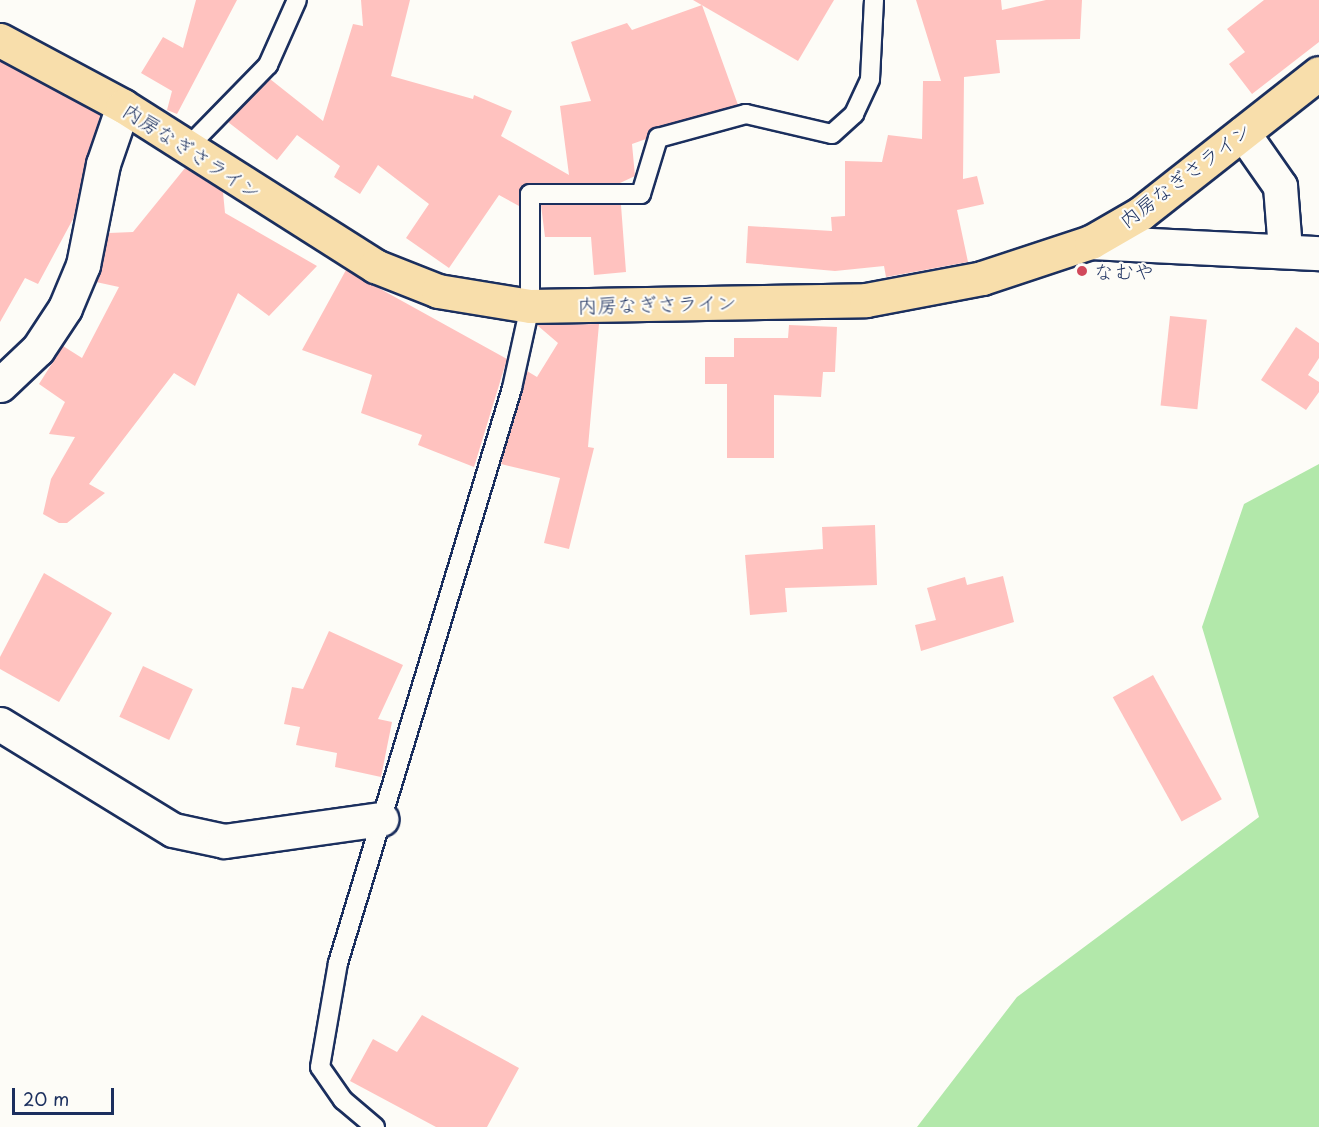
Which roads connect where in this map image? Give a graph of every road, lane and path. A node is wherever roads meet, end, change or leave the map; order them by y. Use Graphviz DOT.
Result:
graph roads {
  1 [pos="297,0"];
  2 [pos="874,0"];
  3 [pos="0,40"];
  4 [pos="1319,73"];
  5 [pos="123,106"];
  6 [pos="1243,132"];
  7 [pos="188,147"];
  8 [pos="1091,242"];
  9 [pos="1285,250"];
  10 [pos="1319,253"];
  11 [pos="530,306"];
  12 [pos="0,385"];
  13 [pos="0,724"];
  14 [pos="381,819"];
  15 [pos="375,1127"];
  1 -- 7 [label="lane"];
  2 -- 11 [label="lane"];
  3 -- 5 [label="highway, 内房なぎさライン"];
  4 -- 6 [label="highway, 内房なぎさライン"];
  5 -- 7 [label="highway, 内房なぎさライン"];
  5 -- 12 [label="street"];
  6 -- 8 [label="highway, 内房なぎさライン"];
  6 -- 9 [label="street"];
  7 -- 11 [label="highway, 内房なぎさライン"];
  8 -- 9 [label="street"];
  8 -- 11 [label="highway, 内房なぎさライン"];
  9 -- 10 [label="street"];
  11 -- 14 [label="lane"];
  13 -- 14 [label="street"];
  14 -- 15 [label="lane"];
}
